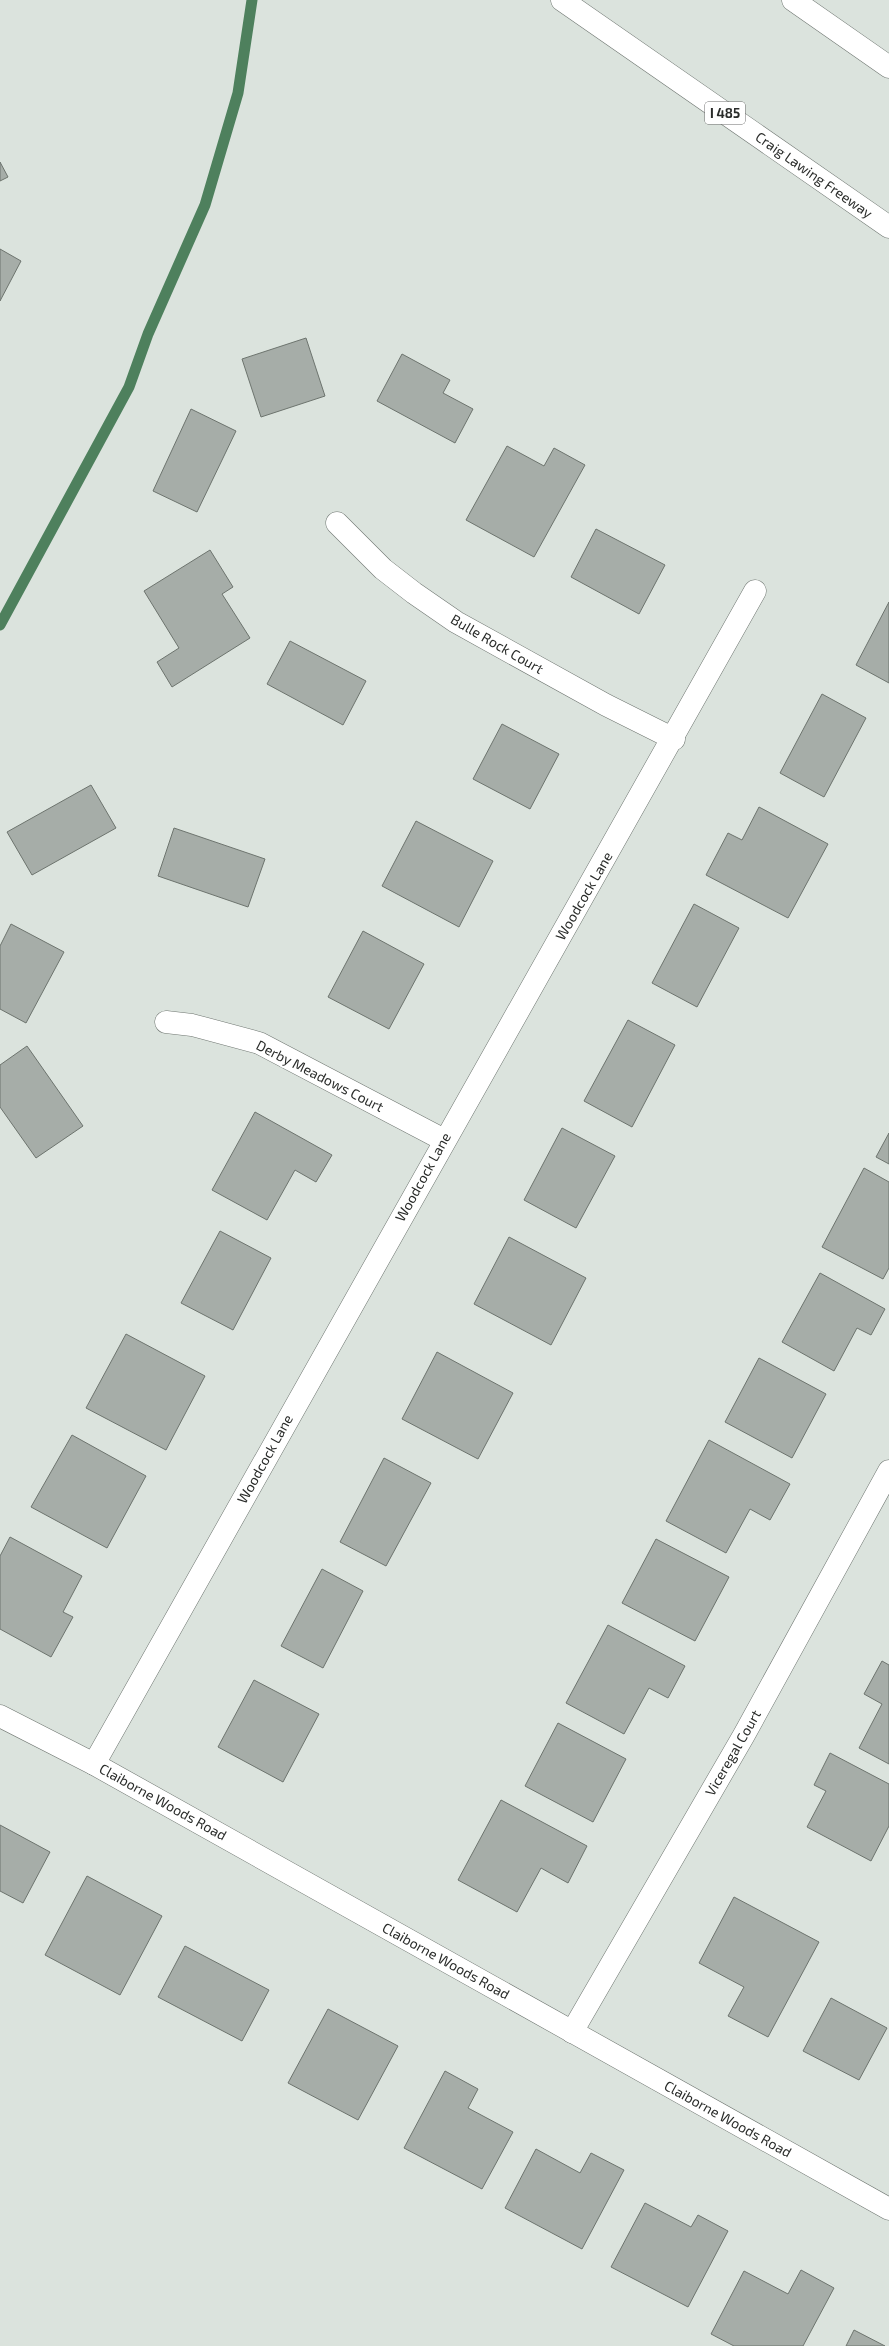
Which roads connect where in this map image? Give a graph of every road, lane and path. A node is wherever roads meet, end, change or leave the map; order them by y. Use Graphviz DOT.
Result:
graph roads {
  1 [pos="562,0"];
  2 [pos="792,0"];
  3 [pos="889,67"];
  4 [pos="889,227"];
  5 [pos="337,523"];
  6 [pos="755,591"];
  7 [pos="674,739"];
  8 [pos="166,1022"];
  9 [pos="444,1140"];
  10 [pos="889,1471"];
  11 [pos="0,1716"];
  12 [pos="94,1764"];
  13 [pos="572,2032"];
  14 [pos="889,2209"];
  1 -- 4 [label="main road, Craig Lawing Freeway / I 485"];
  2 -- 3 [label="main road"];
  5 -- 7 [label="main road, Bulle Rock Court"];
  6 -- 7 [label="main road, Woodcock Lane"];
  7 -- 9 [label="main road, Woodcock Lane"];
  8 -- 9 [label="main road, Derby Meadows Court"];
  9 -- 12 [label="main road, Woodcock Lane"];
  10 -- 13 [label="main road, Viceregal Court"];
  11 -- 12 [label="main road, Claiborne Woods Road"];
  12 -- 13 [label="main road, Claiborne Woods Road"];
  13 -- 14 [label="main road, Claiborne Woods Road"];
}
